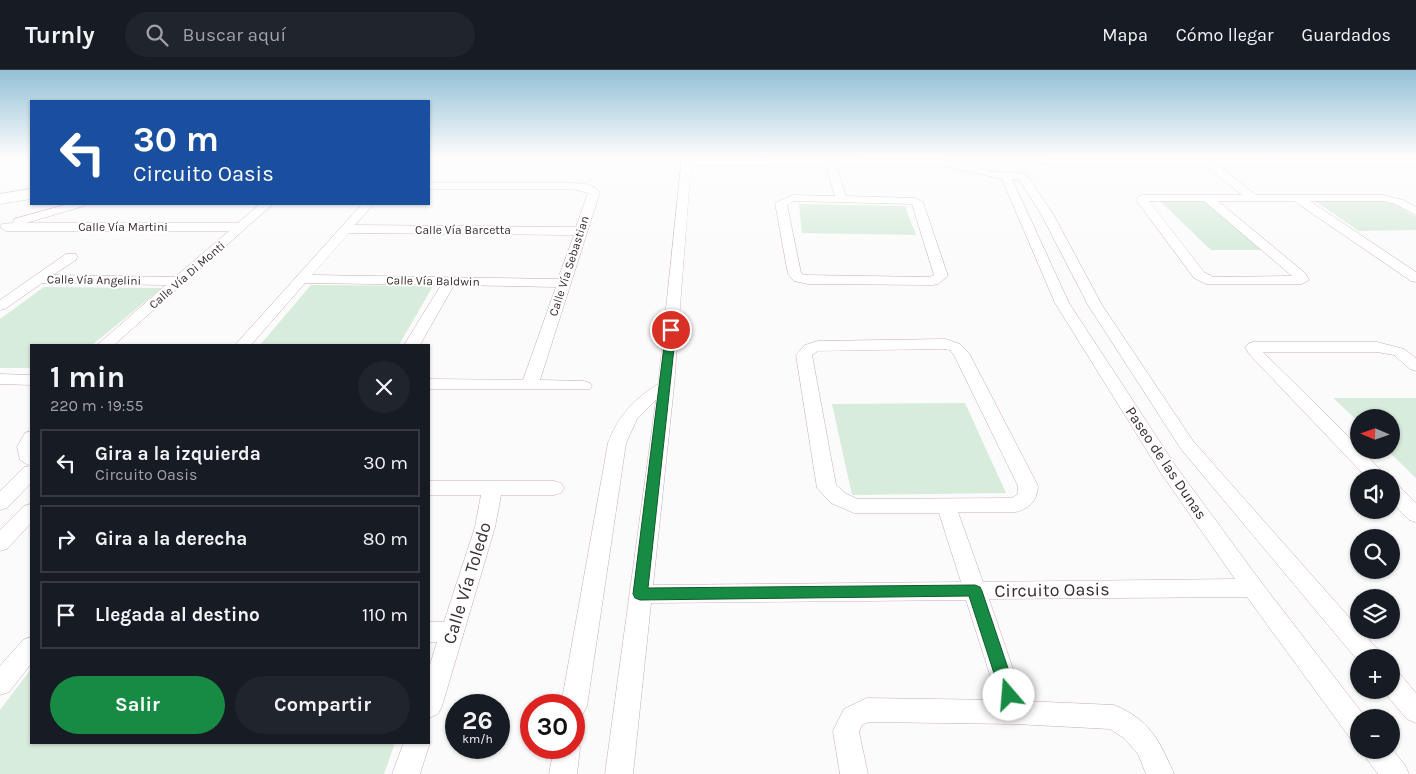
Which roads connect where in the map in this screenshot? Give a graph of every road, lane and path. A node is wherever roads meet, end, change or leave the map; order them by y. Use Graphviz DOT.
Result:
graph roads {
  1 [pos="591,190"];
  2 [pos="684,190"];
  3 [pos="838,190"];
  4 [pos="1031,190"];
  5 [pos="1036,190"];
  6 [pos="1243,190"];
  7 [pos="30,194"];
  8 [pos="841,198"];
  9 [pos="1207,198"];
  10 [pos="1253,198"];
  11 [pos="1297,198"];
  12 [pos="0,199"];
  13 [pos="76,205"];
  14 [pos="266,205"];
  15 [pos="367,205"];
  16 [pos="1416,212"];
  17 [pos="241,227"];
  18 [pos="3,229"];
  19 [pos="346,229"];
  20 [pos="581,231"];
  21 [pos="70,256"];
  22 [pos="1416,278"];
  23 [pos="301,279"];
  24 [pos="38,280"];
  25 [pos="179,281"];
  26 [pos="450,281"];
  27 [pos="564,282"];
  28 [pos="0,306"];
  29 [pos="106,344"];
  30 [pos="244,344"];
  31 [pos="413,344"];
  32 [pos="1416,366"];
  33 [pos="0,379"];
  34 [pos="30,380"];
  35 [pos="430,384"];
  36 [pos="530,385"];
  37 [pos="584,386"];
  38 [pos="666,386"];
  39 [pos="30,439"];
  40 [pos="1152,444"];
  41 [pos="1187,445"];
  42 [pos="30,459"];
  43 [pos="1370,469"];
  44 [pos="30,473"];
  45 [pos="430,488"];
  46 [pos="492,488"];
  47 [pos="554,488"];
  48 [pos="1400,499"];
  49 [pos="0,503"];
  50 [pos="946,505"];
  51 [pos="30,512"];
  52 [pos="1416,515"];
  53 [pos="0,543"];
  54 [pos="1253,588"];
  55 [pos="975,591"];
  56 [pos="640,594"];
  57 [pos="430,632"];
  58 [pos="453,632"];
  59 [pos="30,649"];
  60 [pos="1362,649"];
  61 [pos="0,684"];
  62 [pos="1400,692"];
  63 [pos="576,694"];
  64 [pos="430,703"];
  65 [pos="1416,711"];
  66 [pos="1015,712"];
  67 [pos="1350,717"];
  68 [pos="416,744"];
  69 [pos="565,759"];
  70 [pos="1383,759"];
  71 [pos="406,774"];
  72 [pos="562,774"];
  73 [pos="619,774"];
  74 [pos="854,774"];
  75 [pos="1160,774"];
  76 [pos="1395,774"];
  1 -- 20 [label="street, Calle Vía Sebastian"];
  2 -- 38 [label="street"];
  3 -- 8 [label="street"];
  4 -- 40 [label="street, Paseo de las Dunas"];
  5 -- 41 [label="street, Paseo de las Dunas"];
  6 -- 10 [label="street"];
  7 -- 12 [label="street"];
  8 -- 8 [label="street"];
  9 -- 9 [label="street"];
  9 -- 10 [label="street"];
  10 -- 11 [label="street"];
  11 -- 16 [label="street"];
  11 -- 22 [label="street"];
  13 -- 18 [label="street"];
  14 -- 17 [label="street, Calle Vía Di Monti"];
  15 -- 19 [label="street"];
  17 -- 18 [label="street, Calle Vía Martini"];
  17 -- 25 [label="street, Calle Vía Di Monti"];
  19 -- 20 [label="street, Calle Vía Barcetta"];
  19 -- 23 [label="street"];
  20 -- 27 [label="street, Calle Vía Sebastian"];
  21 -- 24 [label="street, Calle Vía Angelini"];
  23 -- 26 [label="street, Calle Vía Baldwin"];
  23 -- 30 [label="street"];
  24 -- 25 [label="street, Calle Vía Angelini"];
  24 -- 28 [label="street, Calle Vía Angelini"];
  25 -- 29 [label="street, Calle Vía Di Monti"];
  26 -- 27 [label="street, Calle Vía Baldwin"];
  26 -- 31 [label="street"];
  27 -- 36 [label="street, Calle Vía Sebastian"];
  32 -- 43 [label="street"];
  33 -- 34 [label="street"];
  35 -- 36 [label="street"];
  36 -- 37 [label="street"];
  38 -- 56 [label="street"];
  38 -- 63 [label="street"];
  39 -- 42 [label="street"];
  40 -- 41 [label="street"];
  40 -- 54 [label="street, Paseo de las Dunas"];
  41 -- 60 [label="street, Paseo de las Dunas"];
  44 -- 49 [label="street"];
  45 -- 46 [label="street"];
  46 -- 47 [label="street"];
  46 -- 58 [label="street, Calle Vía Toledo"];
  48 -- 52 [label="street"];
  50 -- 50 [label="street"];
  50 -- 55 [label="street"];
  51 -- 53 [label="street"];
  54 -- 55 [label="street, Circuito Oasis"];
  54 -- 67 [label="street, Paseo de las Dunas"];
  55 -- 56 [label="street, Circuito Oasis"];
  55 -- 66 [label="street"];
  56 -- 73 [label="street"];
  57 -- 58 [label="street"];
  58 -- 64 [label="street, Calle Vía Toledo"];
  59 -- 61 [label="street"];
  62 -- 65 [label="street"];
  66 -- 74 [label="street"];
  66 -- 75 [label="street"];
  68 -- 71 [label="street"];
  69 -- 72 [label="street"];
  70 -- 76 [label="street"];
}
